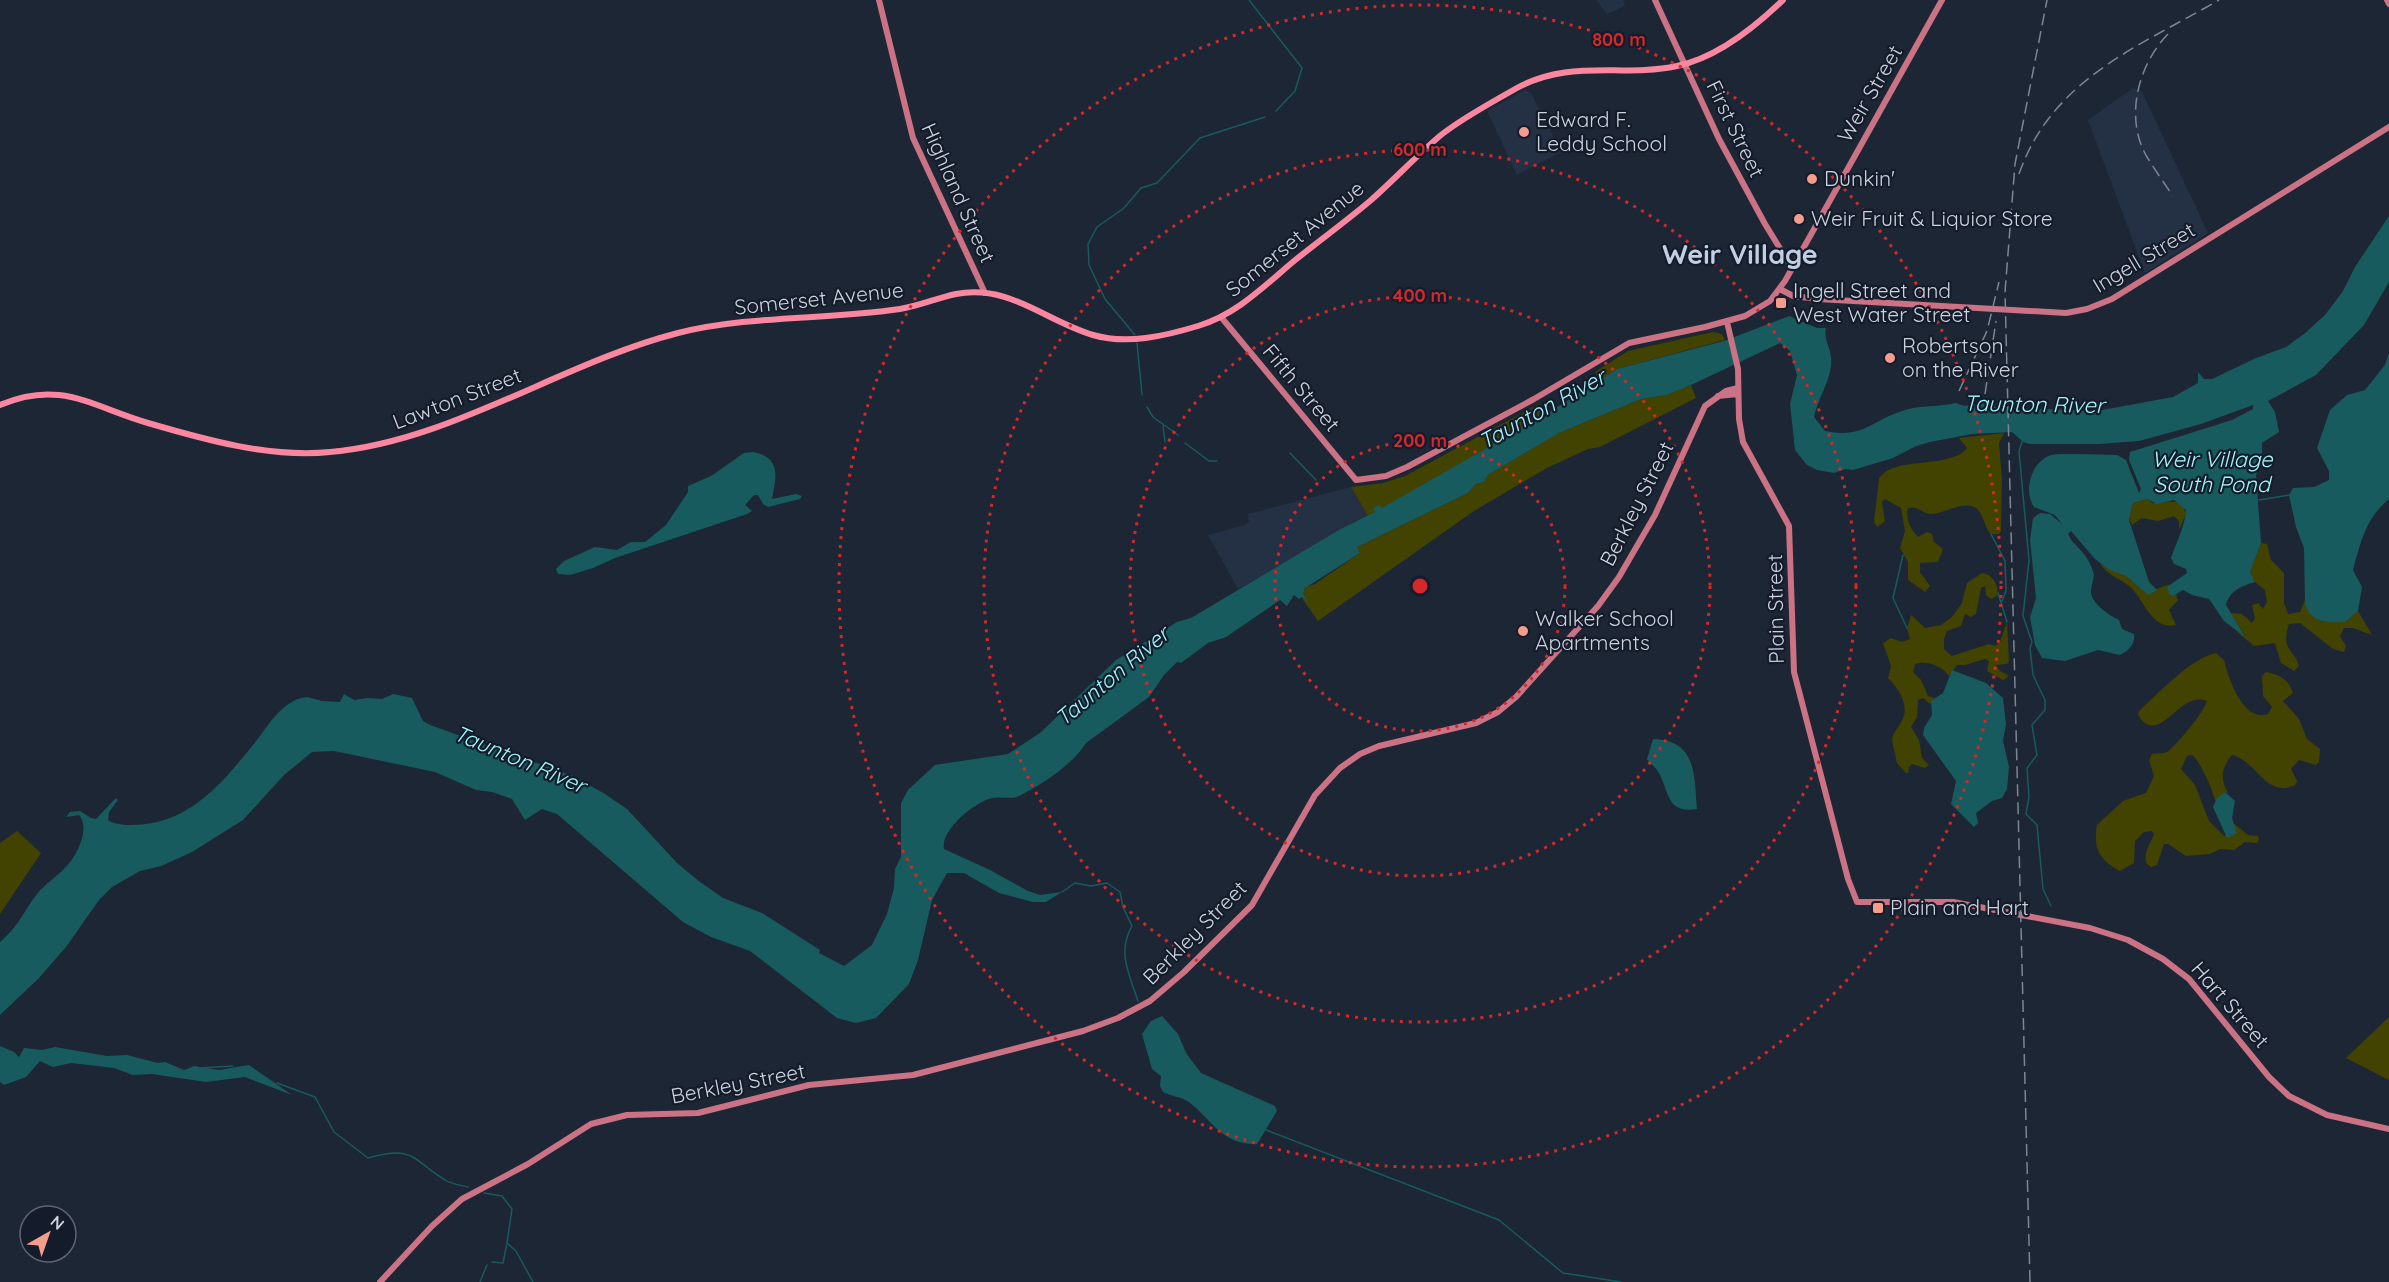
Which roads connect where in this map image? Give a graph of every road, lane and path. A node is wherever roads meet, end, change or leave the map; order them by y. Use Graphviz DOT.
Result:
graph roads {
  1 [pos="879,0"];
  2 [pos="1655,0"];
  3 [pos="1783,0"];
  4 [pos="1942,0"];
  5 [pos="1686,64"];
  6 [pos="2389,127"];
  7 [pos="1792,268"];
  8 [pos="1780,289"];
  9 [pos="985,293"];
  10 [pos="1221,317"];
  11 [pos="1727,322"];
  12 [pos="678,333"];
  13 [pos="1738,391"];
  14 [pos="0,405"];
  15 [pos="1356,480"];
  16 [pos="1857,902"];
  17 [pos="2389,1129"];
  18 [pos="380,1282"];
  1 -- 9 [label="main road, Highland Street"];
  2 -- 5 [label="main road, First Street"];
  3 -- 5 [label="main road, Somerset Avenue"];
  4 -- 7 [label="main road, Weir Street"];
  5 -- 7 [label="main road, First Street"];
  5 -- 10 [label="main road, Somerset Avenue"];
  6 -- 8 [label="main road, Ingell Street"];
  7 -- 8 [label="main road, Weir Street"];
  8 -- 11 [label="main road, Weir Street"];
  9 -- 10 [label="main road, Somerset Avenue"];
  9 -- 12 [label="main road, Somerset Avenue"];
  10 -- 15 [label="main road, Fifth Street"];
  11 -- 13 [label="main road, Plain Street"];
  11 -- 15 [label="main road, Weir Street"];
  12 -- 14 [label="main road, Lawton Street"];
  13 -- 16 [label="main road, Plain Street"];
  13 -- 18 [label="main road, Berkley Street"];
  16 -- 17 [label="main road, Hart Street"];
}
